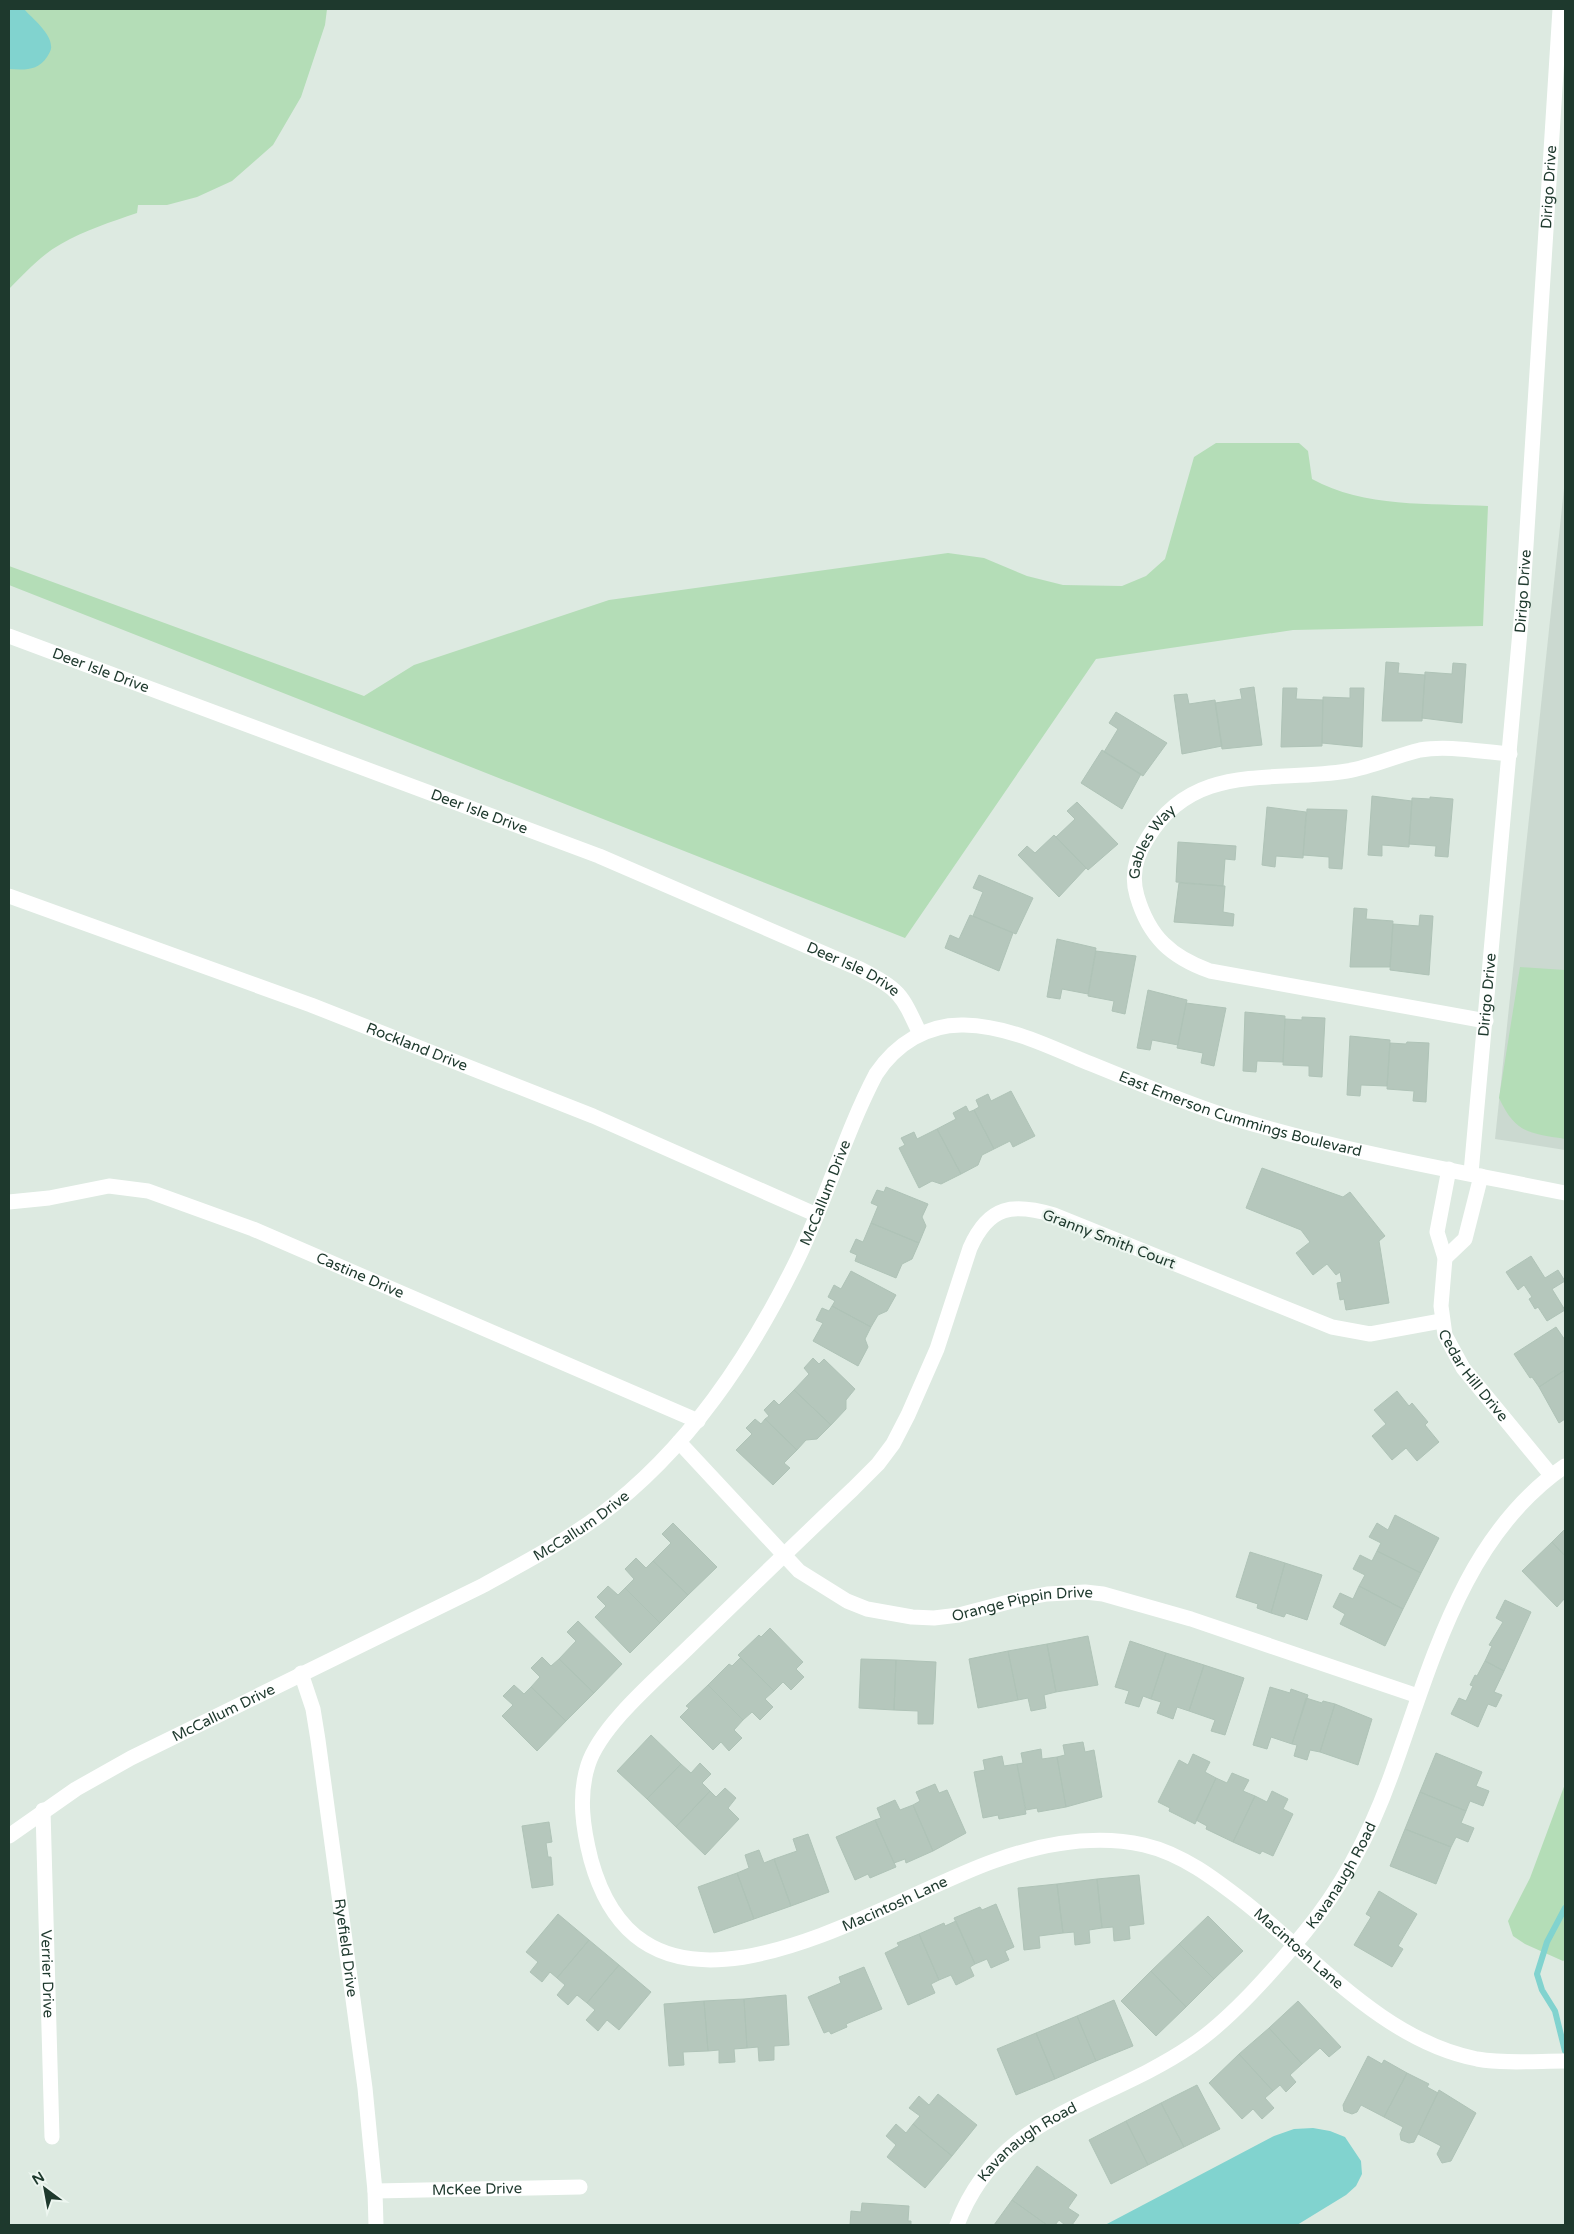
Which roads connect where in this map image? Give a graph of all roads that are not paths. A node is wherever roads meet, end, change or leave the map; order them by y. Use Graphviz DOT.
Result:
graph roads {
  1 [pos="1560,9"];
  2 [pos="9,636"];
  3 [pos="1510,754"];
  4 [pos="9,896"];
  5 [pos="1486,1021"];
  6 [pos="920,1034"];
  7 [pos="1449,1169"];
  8 [pos="1476,1174"];
  9 [pos="1565,1193"];
  10 [pos="9,1202"];
  11 [pos="817,1215"];
  12 [pos="1445,1258"];
  13 [pos="1441,1321"];
  14 [pos="698,1421"];
  15 [pos="679,1442"];
  16 [pos="1565,1466"];
  17 [pos="1552,1475"];
  18 [pos="783,1556"];
  19 [pos="301,1673"];
  20 [pos="1418,1696"];
  21 [pos="43,1810"];
  22 [pos="9,1836"];
  23 [pos="1295,1944"];
  24 [pos="1565,2061"];
  25 [pos="52,2137"];
  26 [pos="580,2188"];
  27 [pos="375,2191"];
  28 [pos="376,2225"];
  29 [pos="957,2225"];
  1 -- 3 [label="street, Dirigo Drive"];
  2 -- 6 [label="street, Deer Isle Drive"];
  3 -- 5 [label="street, Dirigo Drive"];
  3 -- 5 [label="street, Gables Way"];
  4 -- 11 [label="street, Rockland Drive"];
  5 -- 8 [label="street, Dirigo Drive"];
  6 -- 7 [label="street, East Emerson Cummings Boulevard"];
  6 -- 11 [label="street, McCallum Drive"];
  7 -- 8 [label="street, East Emerson Cummings Boulevard"];
  7 -- 12 [label="street, Cedar Hill Drive"];
  8 -- 9 [label="street, East Emerson Cummings Boulevard"];
  8 -- 12 [label="street"];
  10 -- 14 [label="street, Castine Drive"];
  11 -- 14 [label="street, McCallum Drive"];
  12 -- 13 [label="street, Cedar Hill Drive"];
  13 -- 17 [label="street, Cedar Hill Drive"];
  13 -- 18 [label="street, Granny Smith Court"];
  14 -- 15 [label="street, McCallum Drive"];
  15 -- 18 [label="street, Orange Pippin Drive"];
  15 -- 19 [label="street, McCallum Drive"];
  16 -- 17 [label="street, Kavanaugh Road"];
  17 -- 20 [label="street, Kavanaugh Road"];
  18 -- 20 [label="street, Orange Pippin Drive"];
  18 -- 23 [label="street, Macintosh Lane"];
  19 -- 21 [label="street, McCallum Drive"];
  19 -- 27 [label="street, Ryefield Drive"];
  20 -- 23 [label="street, Kavanaugh Road"];
  21 -- 22 [label="street, McCallum Drive"];
  21 -- 25 [label="street, Verrier Drive"];
  23 -- 24 [label="street, Macintosh Lane"];
  23 -- 29 [label="street, Kavanaugh Road"];
  26 -- 27 [label="street, McKee Drive"];
  27 -- 28 [label="street, Ryefield Drive"];
}
